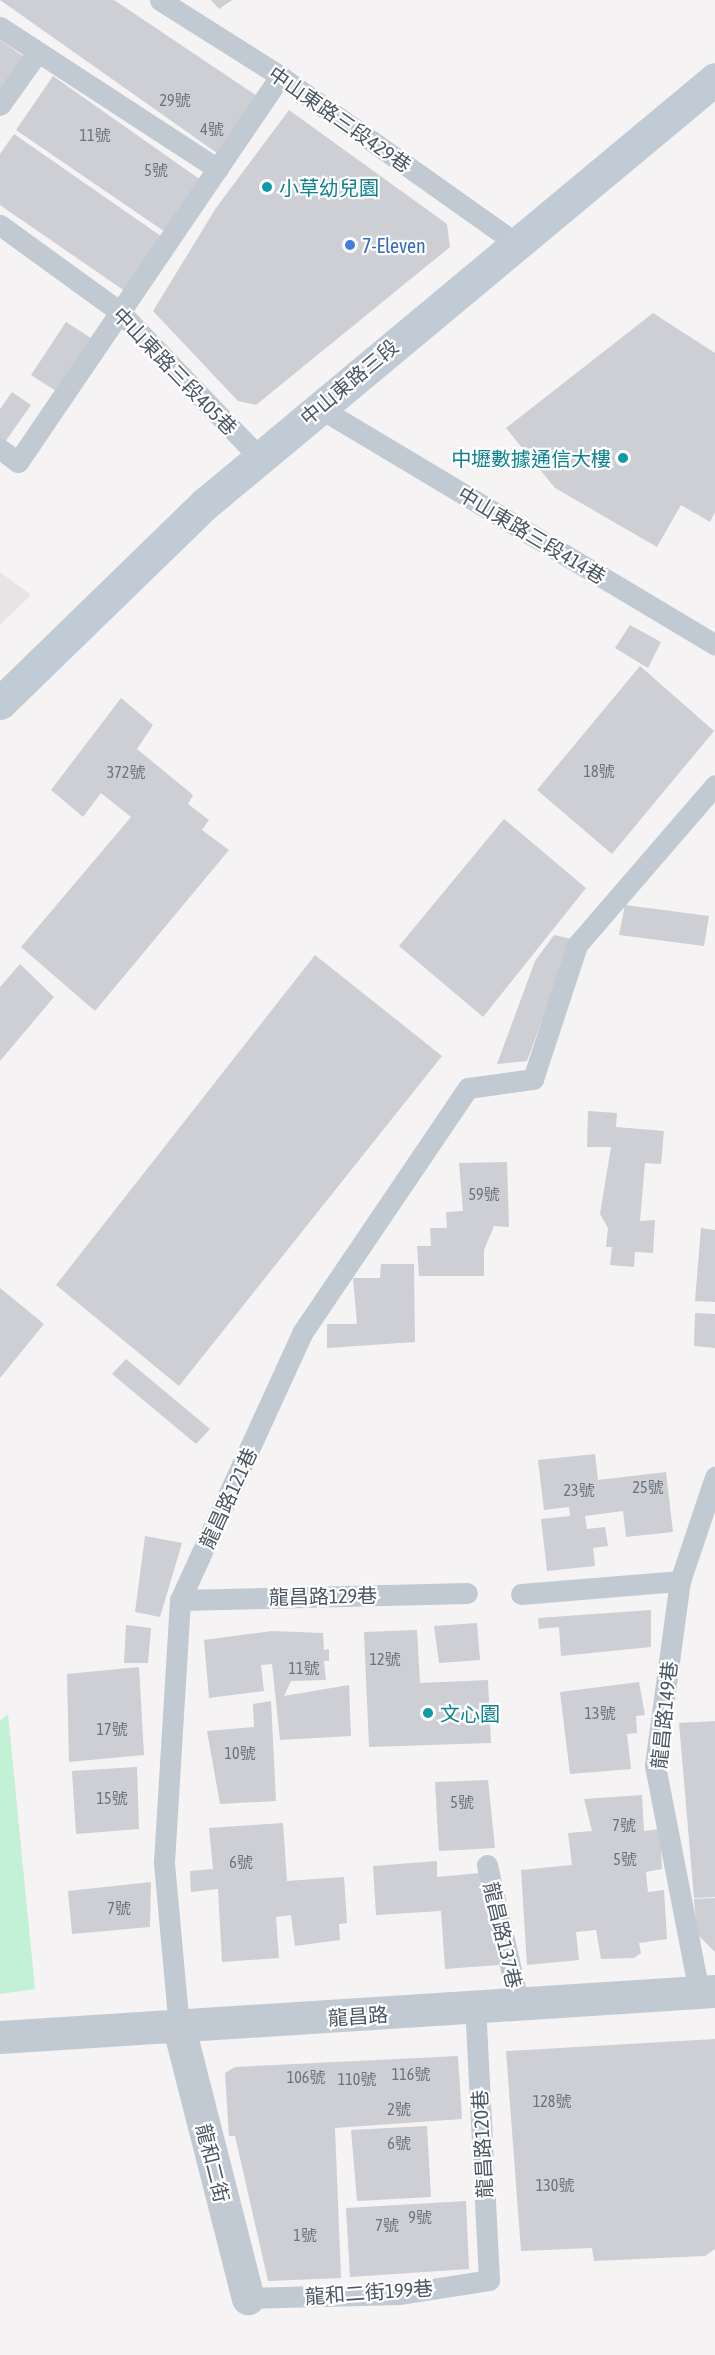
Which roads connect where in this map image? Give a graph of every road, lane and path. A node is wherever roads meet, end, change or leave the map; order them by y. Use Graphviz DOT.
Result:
graph roads {
  1 [pos="160,0"];
  2 [pos="0,27"];
  3 [pos="37,53"];
  4 [pos="280,76"];
  5 [pos="715,79"];
  6 [pos="0,105"];
  7 [pos="218,169"];
  8 [pos="0,225"];
  9 [pos="517,244"];
  10 [pos="119,311"];
  11 [pos="318,406"];
  12 [pos="0,449"];
  13 [pos="259,457"];
  14 [pos="715,645"];
  15 [pos="0,704"];
  16 [pos="715,785"];
  17 [pos="715,1477"];
  18 [pos="680,1581"];
  19 [pos="467,1593"];
  20 [pos="521,1594"];
  21 [pos="180,1600"];
  22 [pos="487,1865"];
  23 [pos="707,1992"];
  24 [pos="519,2004"];
  25 [pos="475,2008"];
  26 [pos="179,2028"];
  27 [pos="0,2037"];
  28 [pos="489,2280"];
  29 [pos="248,2298"];
  1 -- 4 [label="lane, 中山東路三段429巷"];
  2 -- 3 [label="lane"];
  3 -- 6 [label="lane"];
  3 -- 7 [label="lane"];
  4 -- 7 [label="lane"];
  4 -- 9 [label="lane, 中山東路三段429巷"];
  5 -- 9 [label="main road, 中山東路三段"];
  7 -- 10 [label="lane"];
  8 -- 10 [label="lane, 中山東路三段405巷"];
  9 -- 11 [label="main road, 中山東路三段"];
  10 -- 12 [label="lane"];
  10 -- 13 [label="lane, 中山東路三段405巷"];
  11 -- 13 [label="main road, 中山東路三段"];
  11 -- 14 [label="lane, 中山東路三段414巷"];
  13 -- 15 [label="main road, 中山東路三段"];
  16 -- 21 [label="lane, 龍昌路121巷"];
  17 -- 18 [label="lane, 龍昌路149巷"];
  18 -- 20 [label="lane"];
  18 -- 23 [label="lane, 龍昌路149巷"];
  19 -- 21 [label="lane, 龍昌路129巷"];
  21 -- 26 [label="lane, 龍昌路121巷"];
  22 -- 24 [label="lane, 龍昌路137巷"];
  23 -- 24 [label="street, 龍昌路"];
  24 -- 25 [label="street, 龍昌路"];
  25 -- 26 [label="street, 龍昌路"];
  25 -- 28 [label="lane, 龍昌路120巷"];
  26 -- 27 [label="street, 龍昌路"];
  26 -- 29 [label="street, 龍和二街"];
  28 -- 29 [label="lane, 龍和二街199巷"];
}
